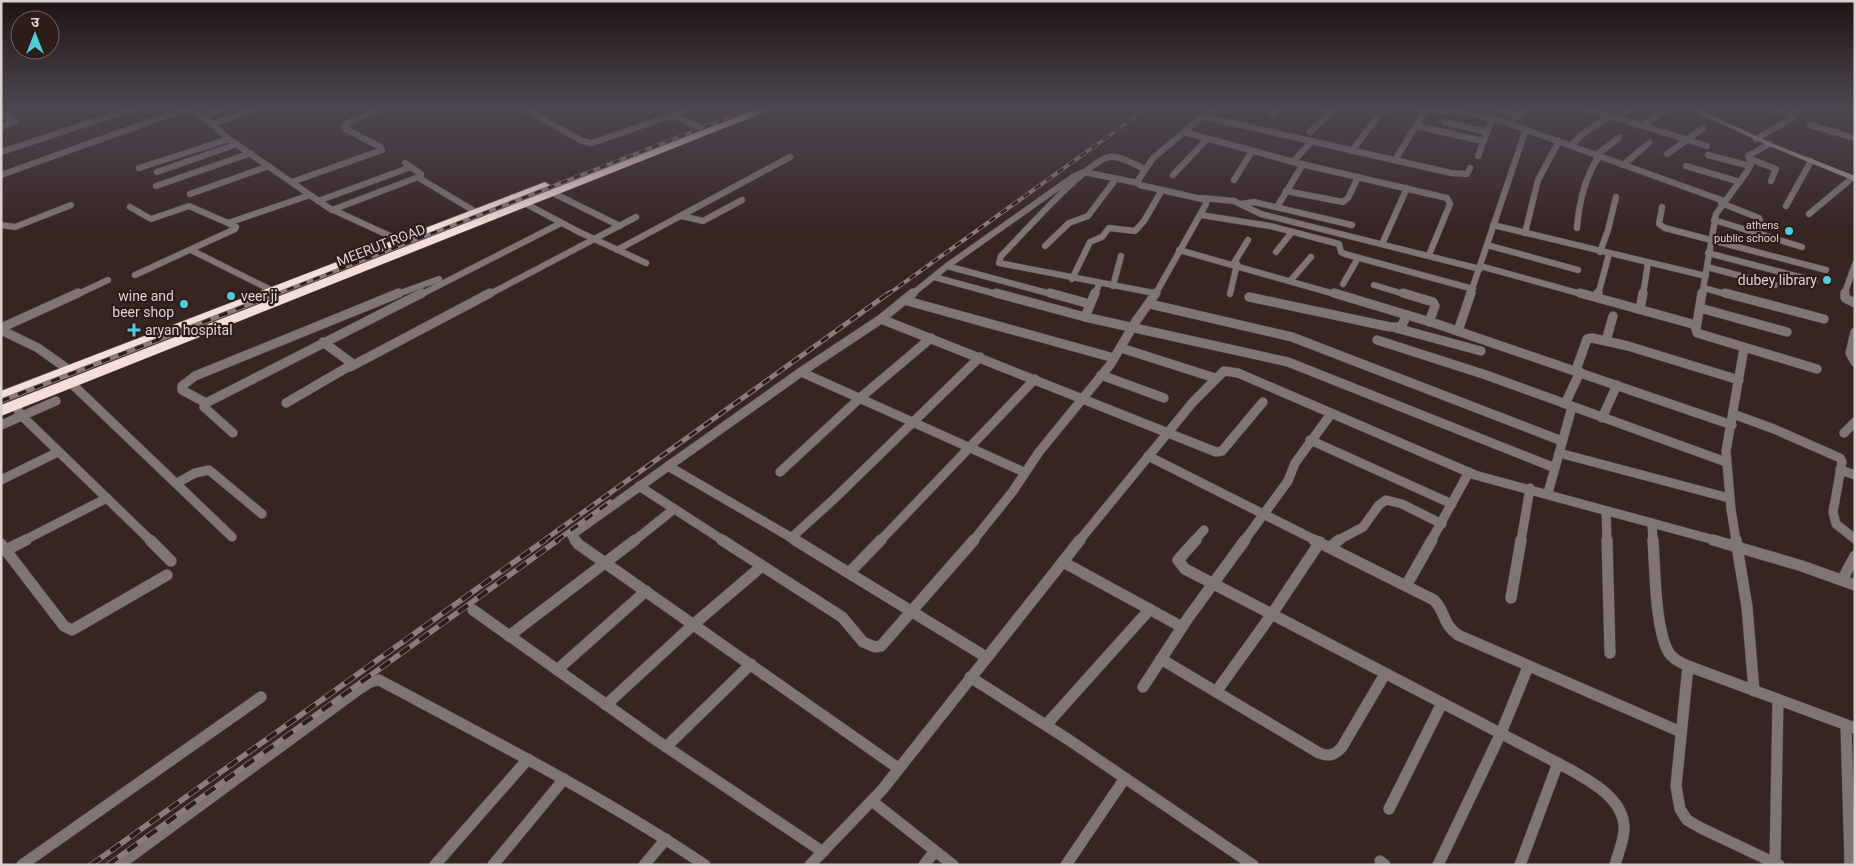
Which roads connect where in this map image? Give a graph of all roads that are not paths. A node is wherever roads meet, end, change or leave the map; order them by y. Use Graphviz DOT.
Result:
graph roads {
  1 [pos="15,147"];
  2 [pos="73,147"];
  3 [pos="203,147"];
  4 [pos="227,147"];
  5 [pos="242,147"];
  6 [pos="380,147"];
  7 [pos="645,147"];
  8 [pos="669,147"];
  9 [pos="1166,147"];
  10 [pos="1199,147"];
  11 [pos="1239,147"];
  12 [pos="1306,147"];
  13 [pos="1336,147"];
  14 [pos="1355,147"];
  15 [pos="1403,147"];
  16 [pos="1481,147"];
  17 [pos="1521,147"];
  18 [pos="1555,147"];
  19 [pos="1577,147"];
  20 [pos="1607,147"];
  21 [pos="1644,147"];
  22 [pos="1676,147"];
  23 [pos="1763,147"];
  24 [pos="1778,147"];
  25 [pos="1252,151"];
  26 [pos="1352,151"];
  27 [pos="1,152"];
  28 [pos="251,153"];
  29 [pos="1667,154"];
  30 [pos="1598,155"];
  31 [pos="1708,155"];
  32 [pos="1478,156"];
  33 [pos="790,157"];
  34 [pos="1395,160"];
  35 [pos="1811,161"];
  36 [pos="1294,162"];
  37 [pos="1750,162"];
  38 [pos="1302,164"];
  39 [pos="1623,164"];
  40 [pos="270,166"];
  41 [pos="1686,166"];
  42 [pos="138,168"];
  43 [pos="1470,168"];
  44 [pos="1145,169"];
  45 [pos="157,172"];
  46 [pos="1084,172"];
  47 [pos="3,173"];
  48 [pos="1173,175"];
  49 [pos="1358,177"];
  50 [pos="419,178"];
  51 [pos="1853,178"];
  52 [pos="1114,180"];
  53 [pos="1234,180"];
  54 [pos="1771,181"];
  55 [pos="292,182"];
  56 [pos="1740,182"];
  57 [pos="1138,183"];
  58 [pos="156,186"];
  59 [pos="1407,188"];
  60 [pos="1162,190"];
  61 [pos="1286,192"];
  62 [pos="553,193"];
  63 [pos="190,194"];
  64 [pos="310,195"];
  65 [pos="513,197"];
  66 [pos="1616,197"];
  67 [pos="1202,198"];
  68 [pos="742,200"];
  69 [pos="318,201"];
  70 [pos="1722,202"];
  71 [pos="526,204"];
  72 [pos="1242,204"];
  73 [pos="70,205"];
  74 [pos="1786,206"];
  75 [pos="130,207"];
  76 [pos="1277,207"];
  77 [pos="1662,207"];
  78 [pos="332,210"];
  79 [pos="476,212"];
  80 [pos="1808,214"];
  81 [pos="1201,215"];
  82 [pos="682,216"];
  83 [pos="636,217"];
  84 [pos="1714,220"];
  85 [pos="228,223"];
  86 [pos="561,223"];
  87 [pos="1,225"];
  88 [pos="1352,225"];
  89 [pos="1493,225"];
  90 [pos="620,226"];
  91 [pos="1576,228"];
  92 [pos="1292,232"];
  93 [pos="1753,232"];
  94 [pos="1525,234"];
  95 [pos="594,239"];
  96 [pos="1248,240"];
  97 [pos="1710,240"];
  98 [pos="401,241"];
  99 [pos="1382,244"];
  100 [pos="1487,245"];
  101 [pos="1045,246"];
  102 [pos="1802,247"];
  103 [pos="191,250"];
  104 [pos="617,250"];
  105 [pos="1179,250"];
  106 [pos="1276,252"];
  107 [pos="1604,253"];
  108 [pos="1708,253"];
  109 [pos="1429,255"];
  110 [pos="1121,256"];
  111 [pos="1310,257"];
  112 [pos="1358,258"];
  113 [pos="646,263"];
  114 [pos="1648,263"];
  115 [pos="1236,264"];
  116 [pos="1855,264"];
  117 [pos="947,266"];
  118 [pos="1480,267"];
  119 [pos="1707,267"];
  120 [pos="1578,270"];
  121 [pos="1826,270"];
  122 [pos="464,271"];
  123 [pos="135,275"];
  124 [pos="1706,276"];
  125 [pos="934,277"];
  126 [pos="1852,278"];
  127 [pos="1072,279"];
  128 [pos="108,280"];
  129 [pos="1292,280"];
  130 [pos="1815,281"];
  131 [pos="1099,284"];
  132 [pos="1343,284"];
  133 [pos="1374,285"];
  134 [pos="1775,285"];
  135 [pos="1113,286"];
  136 [pos="1704,288"];
  137 [pos="1473,289"];
  138 [pos="273,291"];
  139 [pos="1154,293"];
  140 [pos="1230,294"];
  141 [pos="1249,297"];
  142 [pos="1597,297"];
  143 [pos="904,300"];
  144 [pos="1855,303"];
  145 [pos="1090,304"];
  146 [pos="1150,304"];
  147 [pos="1700,308"];
  148 [pos="1640,309"];
  149 [pos="1406,315"];
  150 [pos="1613,316"];
  151 [pos="1084,317"];
  152 [pos="881,319"];
  153 [pos="1824,319"];
  154 [pos="1429,322"];
  155 [pos="1696,325"];
  156 [pos="1132,328"];
  157 [pos="1396,328"];
  158 [pos="1,329"];
  159 [pos="1458,331"];
  160 [pos="1787,332"];
  161 [pos="1855,332"];
  162 [pos="11,335"];
  163 [pos="931,338"];
  164 [pos="1,340"];
  165 [pos="1377,340"];
  166 [pos="1606,341"];
  167 [pos="323,342"];
  168 [pos="1121,348"];
  169 [pos="1744,348"];
  170 [pos="1482,351"];
  171 [pos="980,357"];
  172 [pos="1114,358"];
  173 [pos="1855,362"];
  174 [pos="350,367"];
  175 [pos="69,370"];
  176 [pos="1818,370"];
  177 [pos="1578,371"];
  178 [pos="801,372"];
  179 [pos="1101,376"];
  180 [pos="1035,378"];
  181 [pos="1216,378"];
  182 [pos="1739,380"];
  183 [pos="71,383"];
  184 [pos="1617,384"];
  185 [pos="1,396"];
  186 [pos="860,398"];
  187 [pos="1083,398"];
  188 [pos="1164,398"];
  189 [pos="56,401"];
  190 [pos="1263,402"];
  191 [pos="206,403"];
  192 [pos="286,403"];
  193 [pos="1568,406"];
  194 [pos="1,411"];
  195 [pos="18,411"];
  196 [pos="1331,414"];
  197 [pos="1733,414"];
  198 [pos="1602,418"];
  199 [pos="913,422"];
  200 [pos="1855,422"];
  201 [pos="1,425"];
  202 [pos="1732,425"];
  203 [pos="1168,432"];
  204 [pos="232,433"];
  205 [pos="1844,433"];
  206 [pos="1310,440"];
  207 [pos="1562,441"];
  208 [pos="970,447"];
  209 [pos="58,452"];
  210 [pos="1559,453"];
  211 [pos="1148,456"];
  212 [pos="1726,462"];
  213 [pos="668,466"];
  214 [pos="1555,468"];
  215 [pos="1840,470"];
  216 [pos="780,472"];
  217 [pos="1024,472"];
  218 [pos="1469,472"];
  219 [pos="1855,476"];
  220 [pos="1,480"];
  221 [pos="177,483"];
  222 [pos="639,486"];
  223 [pos="1530,488"];
  224 [pos="1548,493"];
  225 [pos="107,498"];
  226 [pos="1730,498"];
  227 [pos="1452,504"];
  228 [pos="674,509"];
  229 [pos="1606,511"];
  230 [pos="262,514"];
  231 [pos="1263,514"];
  232 [pos="1652,523"];
  233 [pos="1442,524"];
  234 [pos="1204,530"];
  235 [pos="232,537"];
  236 [pos="791,538"];
  237 [pos="1855,539"];
  238 [pos="1320,542"];
  239 [pos="4,547"];
  240 [pos="1330,547"];
  241 [pos="1738,547"];
  242 [pos="1855,556"];
  243 [pos="171,561"];
  244 [pos="1063,562"];
  245 [pos="606,563"];
  246 [pos="762,566"];
  247 [pos="850,573"];
  248 [pos="167,575"];
  249 [pos="1842,580"];
  250 [pos="1214,583"];
  251 [pos="1855,585"];
  252 [pos="1406,586"];
  253 [pos="646,591"];
  254 [pos="1510,598"];
  255 [pos="1150,609"];
  256 [pos="473,610"];
  257 [pos="911,611"];
  258 [pos="1272,614"];
  259 [pos="694,624"];
  260 [pos="1182,628"];
  261 [pos="509,636"];
  262 [pos="1610,653"];
  263 [pos="986,658"];
  264 [pos="1161,659"];
  265 [pos="751,664"];
  266 [pos="1688,666"];
  267 [pos="1528,667"];
  268 [pos="558,670"];
  269 [pos="1386,674"];
  270 [pos="970,676"];
  271 [pos="1143,687"];
  272 [pos="1754,691"];
  273 [pos="1216,692"];
  274 [pos="261,697"];
  275 [pos="1778,700"];
  276 [pos="1442,703"];
  277 [pos="606,705"];
  278 [pos="1046,725"];
  279 [pos="1850,727"];
  280 [pos="1681,732"];
  281 [pos="1500,733"];
  282 [pos="666,747"];
  283 [pos="528,760"];
  284 [pos="1558,763"];
  285 [pos="898,768"];
  286 [pos="1125,778"];
  287 [pos="564,779"];
  288 [pos="1851,788"];
  289 [pos="872,800"];
  290 [pos="1388,809"];
  291 [pos="666,839"];
  292 [pos="935,851"];
  293 [pos="822,852"];
  294 [pos="1777,864"];
  295 [pos="22,865"];
  296 [pos="119,865"];
  297 [pos="435,865"];
  298 [pos="492,865"];
  299 [pos="644,865"];
  300 [pos="705,865"];
  301 [pos="810,865"];
  302 [pos="924,865"];
  303 [pos="953,865"];
  304 [pos="1066,865"];
  305 [pos="1253,865"];
  306 [pos="1438,865"];
  307 [pos="1520,865"];
  308 [pos="1615,865"];
  309 [pos="1850,865"];
  1 -- 27 [label="street"];
  2 -- 47 [label="street"];
  3 -- 42 [label="street"];
  4 -- 45 [label="street"];
  5 -- 28 [label="street"];
  6 -- 55 [label="street"];
  7 -- 65 [label="highway, MEERUT ROAD"];
  8 -- 62 [label="highway, MEERUT ROAD"];
  9 -- 44 [label="street"];
  10 -- 48 [label="street"];
  11 -- 25 [label="street"];
  12 -- 36 [label="street"];
  13 -- 26 [label="street"];
  14 -- 26 [label="street"];
  15 -- 34 [label="street"];
  16 -- 32 [label="street"];
  17 -- 89 [label="street"];
  18 -- 94 [label="street"];
  19 -- 30 [label="street"];
  20 -- 30 [label="street"];
  21 -- 39 [label="street"];
  22 -- 29 [label="street"];
  23 -- 37 [label="street"];
  24 -- 35 [label="street"];
  25 -- 36 [label="street"];
  25 -- 53 [label="street"];
  26 -- 34 [label="street"];
  28 -- 40 [label="street"];
  28 -- 58 [label="street"];
  30 -- 39 [label="street"];
  30 -- 91 [label="street"];
  31 -- 37 [label="street"];
  33 -- 82 [label="street"];
  34 -- 43 [label="street"];
  35 -- 51 [label="street"];
  35 -- 74 [label="street"];
  36 -- 38 [label="street"];
  37 -- 54 [label="street"];
  37 -- 56 [label="street"];
  38 -- 49 [label="street"];
  38 -- 61 [label="street"];
  39 -- 70 [label="street"];
  40 -- 55 [label="street"];
  40 -- 63 [label="street"];
  41 -- 56 [label="street"];
  44 -- 46 [label="street"];
  44 -- 57 [label="street"];
  46 -- 52 [label="street"];
  46 -- 117 [label="street"];
  46 -- 127 [label="street"];
  49 -- 59 [label="street"];
  49 -- 61 [label="street"];
  50 -- 69 [label="street"];
  50 -- 78 [label="street"];
  50 -- 79 [label="street"];
  51 -- 80 [label="street"];
  52 -- 57 [label="street"];
  52 -- 101 [label="street"];
  55 -- 64 [label="street"];
  56 -- 70 [label="street"];
  57 -- 60 [label="street"];
  59 -- 99 [label="street"];
  59 -- 109 [label="street"];
  60 -- 67 [label="street"];
  60 -- 127 [label="street"];
  61 -- 76 [label="street"];
  62 -- 71 [label="highway, MEERUT ROAD"];
  62 -- 90 [label="street"];
  64 -- 69 [label="street"];
  64 -- 85 [label="street"];
  65 -- 71 [label="street"];
  65 -- 79 [label="highway, MEERUT ROAD"];
  66 -- 107 [label="street"];
  67 -- 72 [label="street"];
  67 -- 81 [label="street"];
  68 -- 82 [label="street"];
  69 -- 78 [label="street"];
  70 -- 84 [label="street"];
  70 -- 93 [label="street"];
  71 -- 86 [label="street"];
  71 -- 183 [label="highway, MEERUT ROAD"];
  72 -- 76 [label="street"];
  72 -- 99 [label="street"];
  73 -- 87 [label="street"];
  75 -- 85 [label="street"];
  76 -- 88 [label="street"];
  77 -- 97 [label="street"];
  78 -- 98 [label="street"];
  79 -- 98 [label="highway, MEERUT ROAD"];
  81 -- 92 [label="street"];
  81 -- 105 [label="street"];
  82 -- 104 [label="street"];
  83 -- 90 [label="street"];
  84 -- 93 [label="street"];
  84 -- 97 [label="street"];
  85 -- 103 [label="street"];
  86 -- 95 [label="street"];
  86 -- 122 [label="street"];
  89 -- 94 [label="street"];
  89 -- 100 [label="street"];
  90 -- 95 [label="street"];
  92 -- 106 [label="street"];
  92 -- 112 [label="street"];
  93 -- 102 [label="street"];
  94 -- 107 [label="street"];
  95 -- 104 [label="street"];
  95 -- 174 [label="street"];
  96 -- 115 [label="street"];
  97 -- 108 [label="street"];
  97 -- 121 [label="street"];
  98 -- 138 [label="highway, MEERUT ROAD"];
  99 -- 109 [label="street"];
  100 -- 118 [label="street"];
  100 -- 120 [label="street"];
  103 -- 123 [label="street"];
  103 -- 138 [label="street"];
  104 -- 113 [label="street"];
  105 -- 115 [label="street"];
  105 -- 139 [label="street"];
  107 -- 114 [label="street"];
  107 -- 142 [label="street"];
  108 -- 119 [label="street"];
  108 -- 130 [label="street"];
  109 -- 118 [label="street"];
  110 -- 135 [label="street"];
  111 -- 129 [label="street"];
  112 -- 132 [label="street"];
  112 -- 137 [label="street"];
  114 -- 124 [label="street"];
  114 -- 148 [label="street"];
  115 -- 129 [label="street"];
  115 -- 140 [label="street"];
  116 -- 126 [label="street"];
  117 -- 125 [label="street"];
  117 -- 145 [label="street"];
  118 -- 137 [label="street"];
  118 -- 142 [label="street"];
  119 -- 124 [label="street"];
  119 -- 134 [label="street"];
  122 -- 167 [label="street"];
  122 -- 191 [label="street"];
  124 -- 136 [label="street"];
  125 -- 143 [label="street"];
  125 -- 151 [label="street"];
  126 -- 144 [label="street"];
  127 -- 131 [label="street"];
  128 -- 158 [label="street"];
  129 -- 149 [label="street"];
  131 -- 135 [label="street"];
  131 -- 145 [label="street"];
  133 -- 154 [label="street"];
  135 -- 139 [label="street"];
  136 -- 147 [label="street"];
  136 -- 153 [label="street"];
  137 -- 159 [label="street"];
  138 -- 175 [label="highway, MEERUT ROAD"];
  139 -- 146 [label="street"];
  141 -- 157 [label="street"];
  142 -- 148 [label="street"];
  143 -- 152 [label="street"];
  143 -- 172 [label="street"];
  145 -- 151 [label="street"];
  146 -- 156 [label="street"];
  146 -- 207 [label="street"];
  147 -- 155 [label="street"];
  147 -- 160 [label="street"];
  148 -- 155 [label="street"];
  149 -- 154 [label="street"];
  149 -- 157 [label="street"];
  150 -- 166 [label="street"];
  151 -- 156 [label="street"];
  152 -- 163 [label="street"];
  152 -- 178 [label="street"];
  154 -- 159 [label="street"];
  155 -- 169 [label="street"];
  156 -- 168 [label="street"];
  156 -- 214 [label="street"];
  157 -- 170 [label="street"];
  158 -- 162 [label="street"];
  159 -- 177 [label="street"];
  161 -- 173 [label="street"];
  162 -- 164 [label="street"];
  162 -- 175 [label="street"];
  163 -- 171 [label="street"];
  163 -- 186 [label="street"];
  165 -- 193 [label="street"];
  166 -- 177 [label="street"];
  166 -- 182 [label="street"];
  167 -- 174 [label="street"];
  167 -- 191 [label="street"];
  168 -- 172 [label="street"];
  168 -- 181 [label="street"];
  169 -- 176 [label="street"];
  169 -- 182 [label="street"];
  171 -- 180 [label="street"];
  171 -- 199 [label="street"];
  172 -- 179 [label="street"];
  174 -- 192 [label="street"];
  175 -- 185 [label="highway, MEERUT ROAD"];
  177 -- 184 [label="street"];
  177 -- 193 [label="street"];
  178 -- 186 [label="street"];
  178 -- 213 [label="street"];
  179 -- 187 [label="street"];
  179 -- 188 [label="street"];
  180 -- 187 [label="street"];
  180 -- 208 [label="street"];
  181 -- 196 [label="street"];
  181 -- 203 [label="street"];
  182 -- 197 [label="street"];
  183 -- 195 [label="highway, MEERUT ROAD"];
  183 -- 221 [label="street"];
  184 -- 198 [label="street"];
  184 -- 202 [label="street"];
  186 -- 199 [label="street"];
  186 -- 216 [label="street"];
  187 -- 203 [label="street"];
  187 -- 217 [label="street"];
  189 -- 195 [label="street"];
  190 -- 203 [label="street"];
  191 -- 204 [label="street"];
  193 -- 198 [label="street"];
  193 -- 207 [label="street"];
  194 -- 195 [label="highway, MEERUT ROAD"];
  195 -- 201 [label="street"];
  195 -- 209 [label="street"];
  196 -- 206 [label="street"];
  196 -- 218 [label="street"];
  197 -- 202 [label="street"];
  197 -- 215 [label="street"];
  198 -- 212 [label="street"];
  199 -- 208 [label="street"];
  199 -- 236 [label="street"];
  200 -- 205 [label="street"];
  202 -- 212 [label="street"];
  203 -- 211 [label="street"];
  206 -- 227 [label="street"];
  206 -- 231 [label="street"];
  207 -- 210 [label="street"];
  208 -- 217 [label="street"];
  208 -- 247 [label="street"];
  209 -- 220 [label="street"];
  209 -- 225 [label="street"];
  210 -- 214 [label="street"];
  210 -- 226 [label="street"];
  211 -- 231 [label="street"];
  211 -- 244 [label="street"];
  212 -- 226 [label="street"];
  213 -- 222 [label="street"];
  213 -- 236 [label="street"];
  214 -- 224 [label="street"];
  215 -- 219 [label="street"];
  215 -- 237 [label="street"];
  217 -- 257 [label="street"];
  218 -- 223 [label="street"];
  218 -- 227 [label="street"];
  221 -- 230 [label="street"];
  221 -- 235 [label="street"];
  222 -- 228 [label="street"];
  222 -- 245 [label="street"];
  223 -- 224 [label="street"];
  223 -- 254 [label="street"];
  224 -- 229 [label="street"];
  225 -- 239 [label="street"];
  225 -- 243 [label="street"];
  226 -- 241 [label="street"];
  227 -- 233 [label="street"];
  228 -- 245 [label="street"];
  228 -- 246 [label="street"];
  229 -- 232 [label="street"];
  229 -- 262 [label="street"];
  231 -- 238 [label="street"];
  231 -- 250 [label="street"];
  232 -- 241 [label="street"];
  232 -- 266 [label="street"];
  233 -- 240 [label="street"];
  233 -- 252 [label="street"];
  234 -- 250 [label="street"];
  236 -- 247 [label="street"];
  238 -- 240 [label="street"];
  238 -- 258 [label="street"];
  239 -- 248 [label="street"];
  240 -- 252 [label="street"];
  241 -- 249 [label="street"];
  241 -- 272 [label="street"];
  242 -- 249 [label="street"];
  244 -- 255 [label="street"];
  244 -- 263 [label="street"];
  245 -- 253 [label="street"];
  245 -- 261 [label="street"];
  246 -- 257 [label="street"];
  246 -- 259 [label="street"];
  247 -- 257 [label="street"];
  249 -- 251 [label="street"];
  250 -- 258 [label="street"];
  250 -- 260 [label="street"];
  252 -- 267 [label="street"];
  253 -- 259 [label="street"];
  253 -- 268 [label="street"];
  255 -- 260 [label="street"];
  255 -- 278 [label="street"];
  256 -- 261 [label="street"];
  257 -- 263 [label="street"];
  258 -- 269 [label="street"];
  258 -- 273 [label="street"];
  259 -- 265 [label="street"];
  259 -- 277 [label="street"];
  260 -- 264 [label="street"];
  261 -- 268 [label="street"];
  263 -- 270 [label="street"];
  264 -- 271 [label="street"];
  264 -- 273 [label="street"];
  265 -- 282 [label="street"];
  265 -- 285 [label="street"];
  266 -- 272 [label="street"];
  266 -- 280 [label="street"];
  267 -- 280 [label="street"];
  267 -- 281 [label="street"];
  268 -- 277 [label="street"];
  269 -- 273 [label="street"];
  269 -- 276 [label="street"];
  270 -- 278 [label="street"];
  270 -- 285 [label="street"];
  272 -- 275 [label="street"];
  274 -- 295 [label="street"];
  275 -- 279 [label="street"];
  275 -- 294 [label="street"];
  276 -- 281 [label="street"];
  276 -- 290 [label="street"];
  277 -- 282 [label="street"];
  278 -- 286 [label="street"];
  279 -- 288 [label="street"];
  280 -- 294 [label="street"];
  281 -- 284 [label="street"];
  281 -- 306 [label="street"];
  282 -- 293 [label="street"];
  283 -- 287 [label="street"];
  283 -- 296 [label="street"];
  283 -- 297 [label="street"];
  284 -- 307 [label="street"];
  284 -- 308 [label="street"];
  285 -- 289 [label="street"];
  286 -- 304 [label="street"];
  286 -- 305 [label="street"];
  287 -- 291 [label="street"];
  287 -- 298 [label="street"];
  288 -- 309 [label="street"];
  289 -- 292 [label="street"];
  289 -- 293 [label="street"];
  291 -- 299 [label="street"];
  291 -- 300 [label="street"];
  292 -- 302 [label="street"];
  292 -- 303 [label="street"];
  293 -- 301 [label="street"];
}
